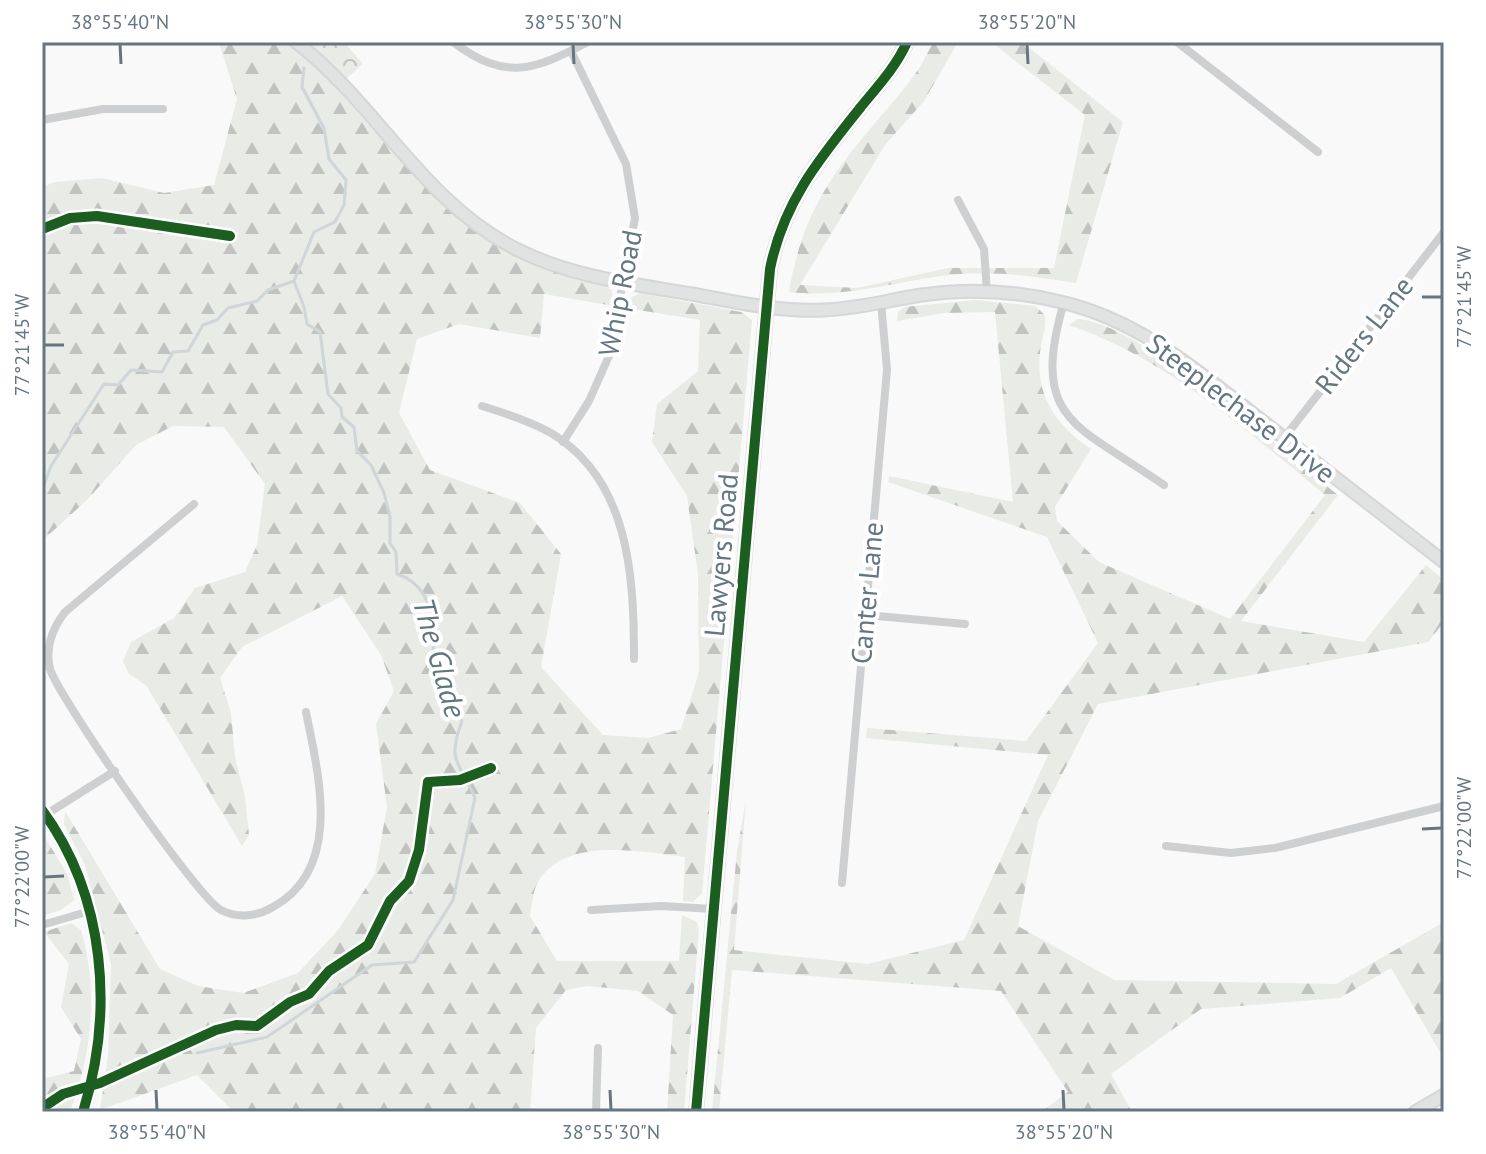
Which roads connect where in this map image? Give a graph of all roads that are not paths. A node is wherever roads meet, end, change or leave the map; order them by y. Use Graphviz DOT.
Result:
graph roads {
  1 [pos="296,42"];
  2 [pos="453,42"];
  3 [pos="588,42"];
  4 [pos="907,42"];
  5 [pos="1177,42"];
  6 [pos="571,51"];
  7 [pos="163,109"];
  8 [pos="42,120"];
  9 [pos="1318,152"];
  10 [pos="958,200"];
  11 [pos="1444,232"];
  12 [pos="623,282"];
  13 [pos="987,292"];
  14 [pos="881,302"];
  15 [pos="1064,302"];
  16 [pos="766,308"];
  17 [pos="482,406"];
  18 [pos="1284,438"];
  19 [pos="563,442"];
  20 [pos="1164,485"];
  21 [pos="194,504"];
  22 [pos="1444,562"];
  23 [pos="866,615"];
  24 [pos="965,624"];
  25 [pos="634,659"];
  26 [pos="306,712"];
  27 [pos="115,771"];
  28 [pos="1444,806"];
  29 [pos="44,812"];
  30 [pos="1166,846"];
  31 [pos="842,883"];
  32 [pos="714,909"];
  33 [pos="591,910"];
  34 [pos="90,911"];
  35 [pos="42,925"];
  36 [pos="598,1048"];
  37 [pos="1444,1095"];
  38 [pos="83,1112"];
  39 [pos="596,1112"];
  40 [pos="696,1112"];
  41 [pos="1415,1112"];
  1 -- 12 [label="street, Steeplechase Drive"];
  2 -- 6 [label="street"];
  3 -- 6 [label="street"];
  4 -- 16 [label="main road, Lawyers Road"];
  5 -- 9 [label="street"];
  6 -- 12 [label="street, Whip Road"];
  7 -- 8 [label="street"];
  10 -- 13 [label="street"];
  11 -- 18 [label="street, Riders Lane"];
  12 -- 16 [label="street, Steeplechase Drive"];
  12 -- 19 [label="street, Whip Road"];
  13 -- 14 [label="street, Steeplechase Drive"];
  13 -- 15 [label="street, Steeplechase Drive"];
  14 -- 16 [label="street, Steeplechase Drive"];
  14 -- 23 [label="street, Canter Lane"];
  15 -- 18 [label="street, Steeplechase Drive"];
  15 -- 20 [label="street"];
  16 -- 32 [label="main road, Lawyers Road"];
  17 -- 19 [label="street"];
  18 -- 22 [label="street, Steeplechase Drive"];
  19 -- 25 [label="street"];
  21 -- 27 [label="street"];
  23 -- 24 [label="street"];
  23 -- 31 [label="street, Canter Lane"];
  26 -- 27 [label="street"];
  27 -- 29 [label="street"];
  28 -- 30 [label="street"];
  29 -- 34 [label="street"];
  32 -- 33 [label="street"];
  32 -- 40 [label="main road, Lawyers Road"];
  34 -- 35 [label="street"];
  34 -- 38 [label="street"];
  36 -- 39 [label="street"];
  37 -- 41 [label="street"];
}
